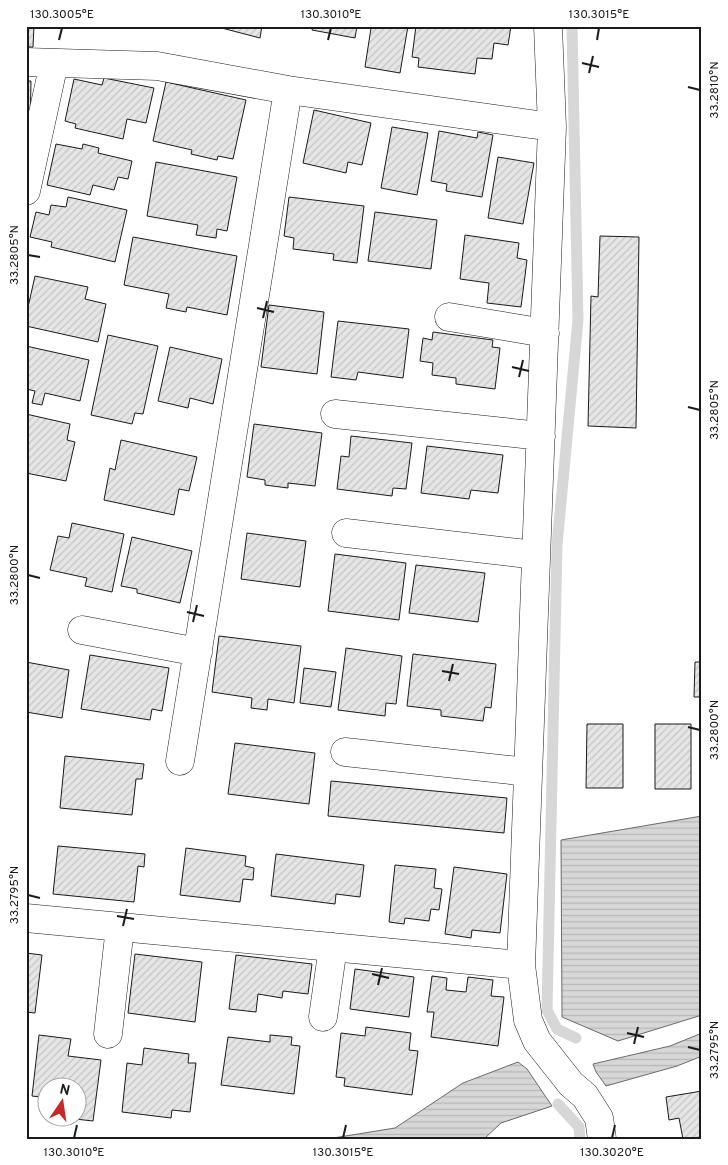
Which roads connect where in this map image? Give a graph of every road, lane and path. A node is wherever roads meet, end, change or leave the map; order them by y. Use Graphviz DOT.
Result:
graph roads {
  1 [pos="548,26"];
  2 [pos="26,62"];
  3 [pos="54,63"];
  4 [pos="288,90"];
  5 [pos="552,127"];
  6 [pos="26,191"];
  7 [pos="449,317"];
  8 [pos="544,333"];
  9 [pos="335,414"];
  10 [pos="541,436"];
  11 [pos="346,533"];
  12 [pos="536,555"];
  13 [pos="82,630"];
  14 [pos="198,652"];
  15 [pos="345,752"];
  16 [pos="180,760"];
  17 [pos="528,772"];
  18 [pos="26,918"];
  19 [pos="120,927"];
  20 [pos="333,948"];
  21 [pos="521,965"];
  22 [pos="323,1017"];
  23 [pos="108,1034"];
  24 [pos="602,1139"];
  1 -- 5 [label="street"];
  2 -- 3 [label="street"];
  3 -- 4 [label="street"];
  3 -- 6 [label="street"];
  4 -- 5 [label="street"];
  4 -- 14 [label="street"];
  5 -- 8 [label="street"];
  7 -- 8 [label="street"];
  8 -- 10 [label="street"];
  9 -- 10 [label="street"];
  10 -- 12 [label="street"];
  11 -- 12 [label="street"];
  12 -- 17 [label="street"];
  13 -- 14 [label="street"];
  14 -- 16 [label="street"];
  15 -- 17 [label="street"];
  17 -- 21 [label="street"];
  18 -- 19 [label="street"];
  19 -- 20 [label="street"];
  19 -- 23 [label="street"];
  20 -- 21 [label="street"];
  20 -- 22 [label="street"];
  21 -- 24 [label="street"];
}
